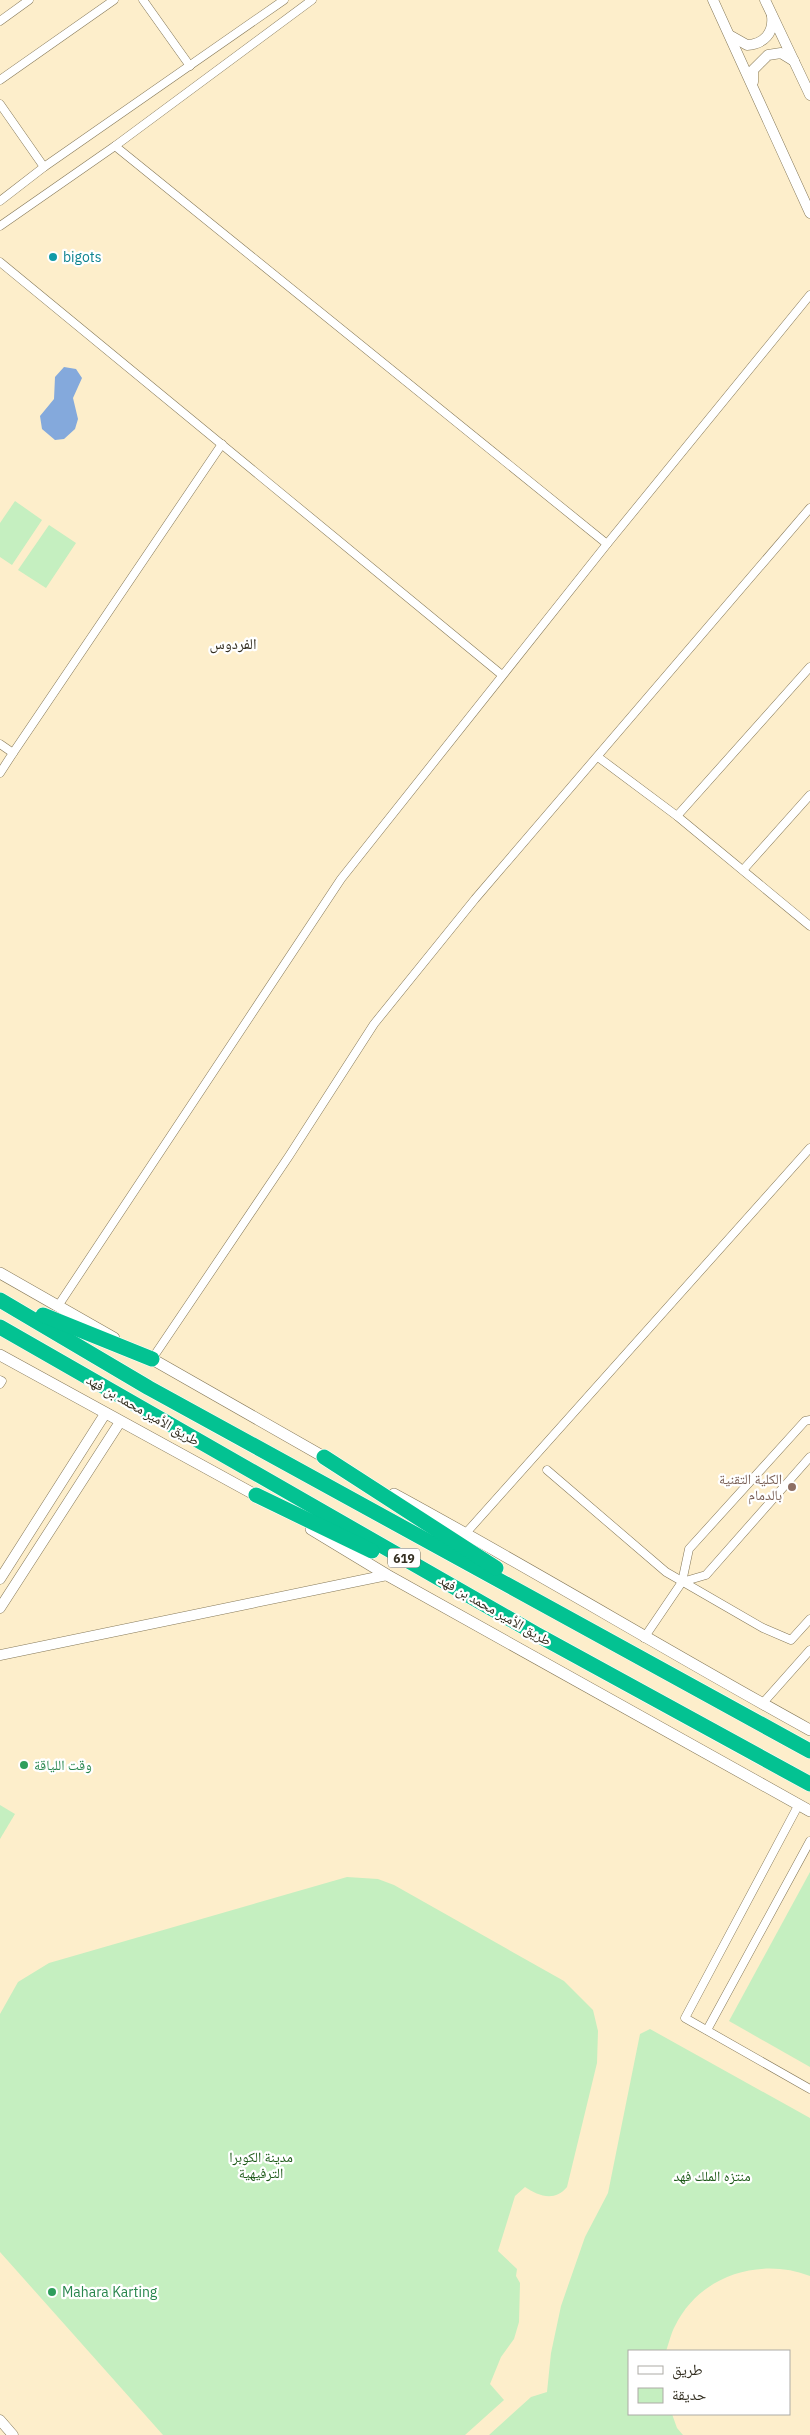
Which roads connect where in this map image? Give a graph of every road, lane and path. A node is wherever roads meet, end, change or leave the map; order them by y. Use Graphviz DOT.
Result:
graph roads {
  1 [pos="29,0"];
  2 [pos="114,0"];
  3 [pos="143,0"];
  4 [pos="283,0"];
  5 [pos="312,0"];
  6 [pos="713,0"];
  7 [pos="765,0"];
  8 [pos="772,15"];
  9 [pos="0,21"];
  10 [pos="731,35"];
  11 [pos="190,66"];
  12 [pos="799,68"];
  13 [pos="0,80"];
  14 [pos="754,86"];
  15 [pos="810,95"];
  16 [pos="0,104"];
  17 [pos="115,146"];
  18 [pos="44,167"];
  19 [pos="0,201"];
  20 [pos="810,212"];
  21 [pos="0,226"];
  22 [pos="0,262"];
  23 [pos="810,295"];
  24 [pos="222,444"];
  25 [pos="810,508"];
  26 [pos="607,544"];
  27 [pos="810,667"];
  28 [pos="502,675"];
  29 [pos="0,744"];
  30 [pos="13,753"];
  31 [pos="598,757"];
  32 [pos="0,773"];
  33 [pos="810,795"];
  34 [pos="677,816"];
  35 [pos="743,870"];
  36 [pos="810,926"];
  37 [pos="810,1148"];
  38 [pos="0,1274"];
  39 [pos="0,1295"];
  40 [pos="0,1300"];
  41 [pos="58,1306"];
  42 [pos="0,1327"];
  43 [pos="0,1355"];
  44 [pos="152,1359"];
  45 [pos="0,1380"];
  46 [pos="0,1384"];
  47 [pos="106,1414"];
  48 [pos="810,1420"];
  49 [pos="120,1422"];
  50 [pos="324,1457"];
  51 [pos="810,1457"];
  52 [pos="547,1470"];
  53 [pos="256,1495"];
  54 [pos="466,1533"];
  55 [pos="387,1575"];
  56 [pos="0,1579"];
  57 [pos="682,1582"];
  58 [pos="0,1608"];
  59 [pos="810,1619"];
  60 [pos="536,1634"];
  61 [pos="644,1638"];
  62 [pos="607,1639"];
  63 [pos="810,1650"];
  64 [pos="0,1655"];
  65 [pos="762,1704"];
  66 [pos="810,1730"];
  67 [pos="810,1751"];
  68 [pos="810,1784"];
  69 [pos="799,1804"];
  70 [pos="810,1811"];
  71 [pos="810,1841"];
  72 [pos="707,2030"];
  73 [pos="810,2089"];
  74 [pos="0,2420"];
  75 [pos="13,2435"];
  1 -- 9 [label="street"];
  2 -- 13 [label="street"];
  3 -- 11 [label="street"];
  4 -- 11 [label="street"];
  5 -- 17 [label="street"];
  6 -- 10 [label="street"];
  7 -- 8 [label="street"];
  8 -- 10 [label="street"];
  8 -- 12 [label="street"];
  10 -- 14 [label="street"];
  11 -- 18 [label="street"];
  12 -- 14 [label="street"];
  12 -- 15 [label="street"];
  14 -- 20 [label="street"];
  16 -- 18 [label="street"];
  17 -- 21 [label="street"];
  17 -- 26 [label="street"];
  18 -- 19 [label="street"];
  22 -- 24 [label="street"];
  23 -- 26 [label="street"];
  24 -- 28 [label="street"];
  24 -- 30 [label="street"];
  25 -- 31 [label="street"];
  26 -- 28 [label="street"];
  27 -- 34 [label="street"];
  28 -- 41 [label="street"];
  29 -- 30 [label="street"];
  30 -- 32 [label="street"];
  31 -- 34 [label="street"];
  31 -- 44 [label="street"];
  33 -- 35 [label="street"];
  34 -- 35 [label="street"];
  35 -- 36 [label="street"];
  37 -- 54 [label="street"];
  38 -- 41 [label="main road"];
  39 -- 44 [label="highway"];
  40 -- 62 [label="highway, طريق الأمير محمد بن فهد / 619"];
  41 -- 44 [label="main road"];
  42 -- 60 [label="highway, طريق الأمير محمد بن فهد / 619"];
  43 -- 47 [label="main road"];
  44 -- 50 [label="main road"];
  45 -- 46 [label="street"];
  47 -- 49 [label="main road"];
  47 -- 56 [label="street"];
  48 -- 57 [label="street"];
  49 -- 53 [label="main road"];
  49 -- 58 [label="street"];
  50 -- 54 [label="main road"];
  50 -- 62 [label="highway"];
  51 -- 57 [label="street"];
  52 -- 57 [label="street"];
  53 -- 55 [label="main road"];
  53 -- 60 [label="highway"];
  54 -- 61 [label="main road"];
  55 -- 64 [label="street"];
  55 -- 69 [label="main road"];
  57 -- 59 [label="street"];
  57 -- 61 [label="street"];
  60 -- 68 [label="highway, طريق الأمير محمد بن فهد / 619"];
  61 -- 65 [label="main road"];
  62 -- 67 [label="highway, طريق الأمير محمد بن فهد / 619"];
  63 -- 65 [label="street"];
  65 -- 66 [label="main road"];
  69 -- 70 [label="main road"];
  69 -- 72 [label="street"];
  71 -- 72 [label="street"];
  72 -- 73 [label="street"];
  74 -- 75 [label="street"];
}
